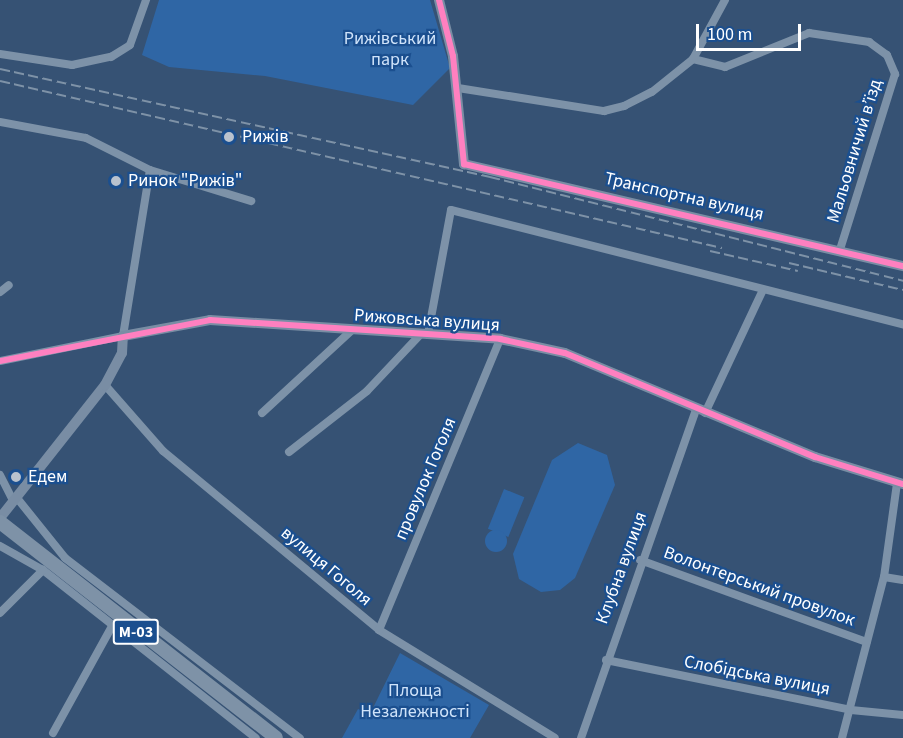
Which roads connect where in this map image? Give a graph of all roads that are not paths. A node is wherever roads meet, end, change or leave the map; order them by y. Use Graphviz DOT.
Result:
graph roads {
  1 [pos="146,0"];
  2 [pos="439,0"];
  3 [pos="725,0"];
  4 [pos="0,54"];
  5 [pos="693,59"];
  6 [pos="458,88"];
  7 [pos="0,122"];
  8 [pos="150,170"];
  9 [pos="250,201"];
  10 [pos="840,250"];
  11 [pos="903,266"];
  12 [pos="9,285"];
  13 [pos="763,291"];
  14 [pos="0,292"];
  15 [pos="903,324"];
  16 [pos="351,331"];
  17 [pos="424,334"];
  18 [pos="123,336"];
  19 [pos="500,339"];
  20 [pos="0,361"];
  21 [pos="105,385"];
  22 [pos="701,412"];
  23 [pos="262,413"];
  24 [pos="289,452"];
  25 [pos="0,475"];
  26 [pos="900,484"];
  27 [pos="15,500"];
  28 [pos="0,520"];
  29 [pos="0,546"];
  30 [pos="640,560"];
  31 [pos="43,570"];
  32 [pos="884,577"];
  33 [pos="903,580"];
  34 [pos="0,613"];
  35 [pos="112,626"];
  36 [pos="379,630"];
  37 [pos="867,642"];
  38 [pos="606,660"];
  39 [pos="851,710"];
  40 [pos="903,715"];
  41 [pos="53,733"];
  42 [pos="256,738"];
  43 [pos="276,738"];
  44 [pos="300,738"];
  45 [pos="555,738"];
  46 [pos="581,738"];
  47 [pos="842,738"];
  1 -- 4 [label="street"];
  2 -- 6 [label="street"];
  3 -- 5 [label="street"];
  5 -- 6 [label="street"];
  5 -- 10 [label="street, Мальовничий в’їзд"];
  6 -- 10 [label="street, Транспортна вулиця"];
  7 -- 8 [label="street"];
  8 -- 9 [label="street"];
  8 -- 18 [label="street"];
  10 -- 11 [label="street, Транспортна вулиця"];
  12 -- 14 [label="street"];
  13 -- 15 [label="street"];
  13 -- 17 [label="street"];
  13 -- 22 [label="street, Клубна вулиця"];
  16 -- 17 [label="street, Рижовська вулиця"];
  16 -- 18 [label="street, Рижовська вулиця"];
  16 -- 23 [label="street, Рижовська вулиця"];
  17 -- 19 [label="street, Рижовська вулиця"];
  17 -- 24 [label="street"];
  18 -- 20 [label="street, Рижовська вулиця"];
  18 -- 21 [label="street"];
  19 -- 22 [label="street, Рижовська вулиця"];
  19 -- 36 [label="street, провулок Гоголя"];
  21 -- 27 [label="street"];
  21 -- 36 [label="street, вулиця Гоголя"];
  22 -- 26 [label="street, Рижовська вулиця"];
  22 -- 30 [label="street, Клубна вулиця"];
  25 -- 27 [label="street"];
  26 -- 32 [label="street"];
  27 -- 28 [label="street"];
  27 -- 44 [label="street"];
  28 -- 43 [label="highway, М-03"];
  29 -- 31 [label="street"];
  30 -- 37 [label="street, Волонтерський провулок"];
  30 -- 38 [label="street, Клубна вулиця"];
  31 -- 34 [label="street"];
  31 -- 35 [label="street"];
  32 -- 33 [label="street"];
  32 -- 37 [label="street"];
  35 -- 41 [label="street"];
  35 -- 42 [label="street"];
  36 -- 45 [label="street, вулиця Гоголя"];
  37 -- 39 [label="street"];
  38 -- 39 [label="street, Слобідська вулиця"];
  38 -- 46 [label="street, Клубна вулиця"];
  39 -- 40 [label="street, Слобідська вулиця"];
  39 -- 47 [label="street"];
}
